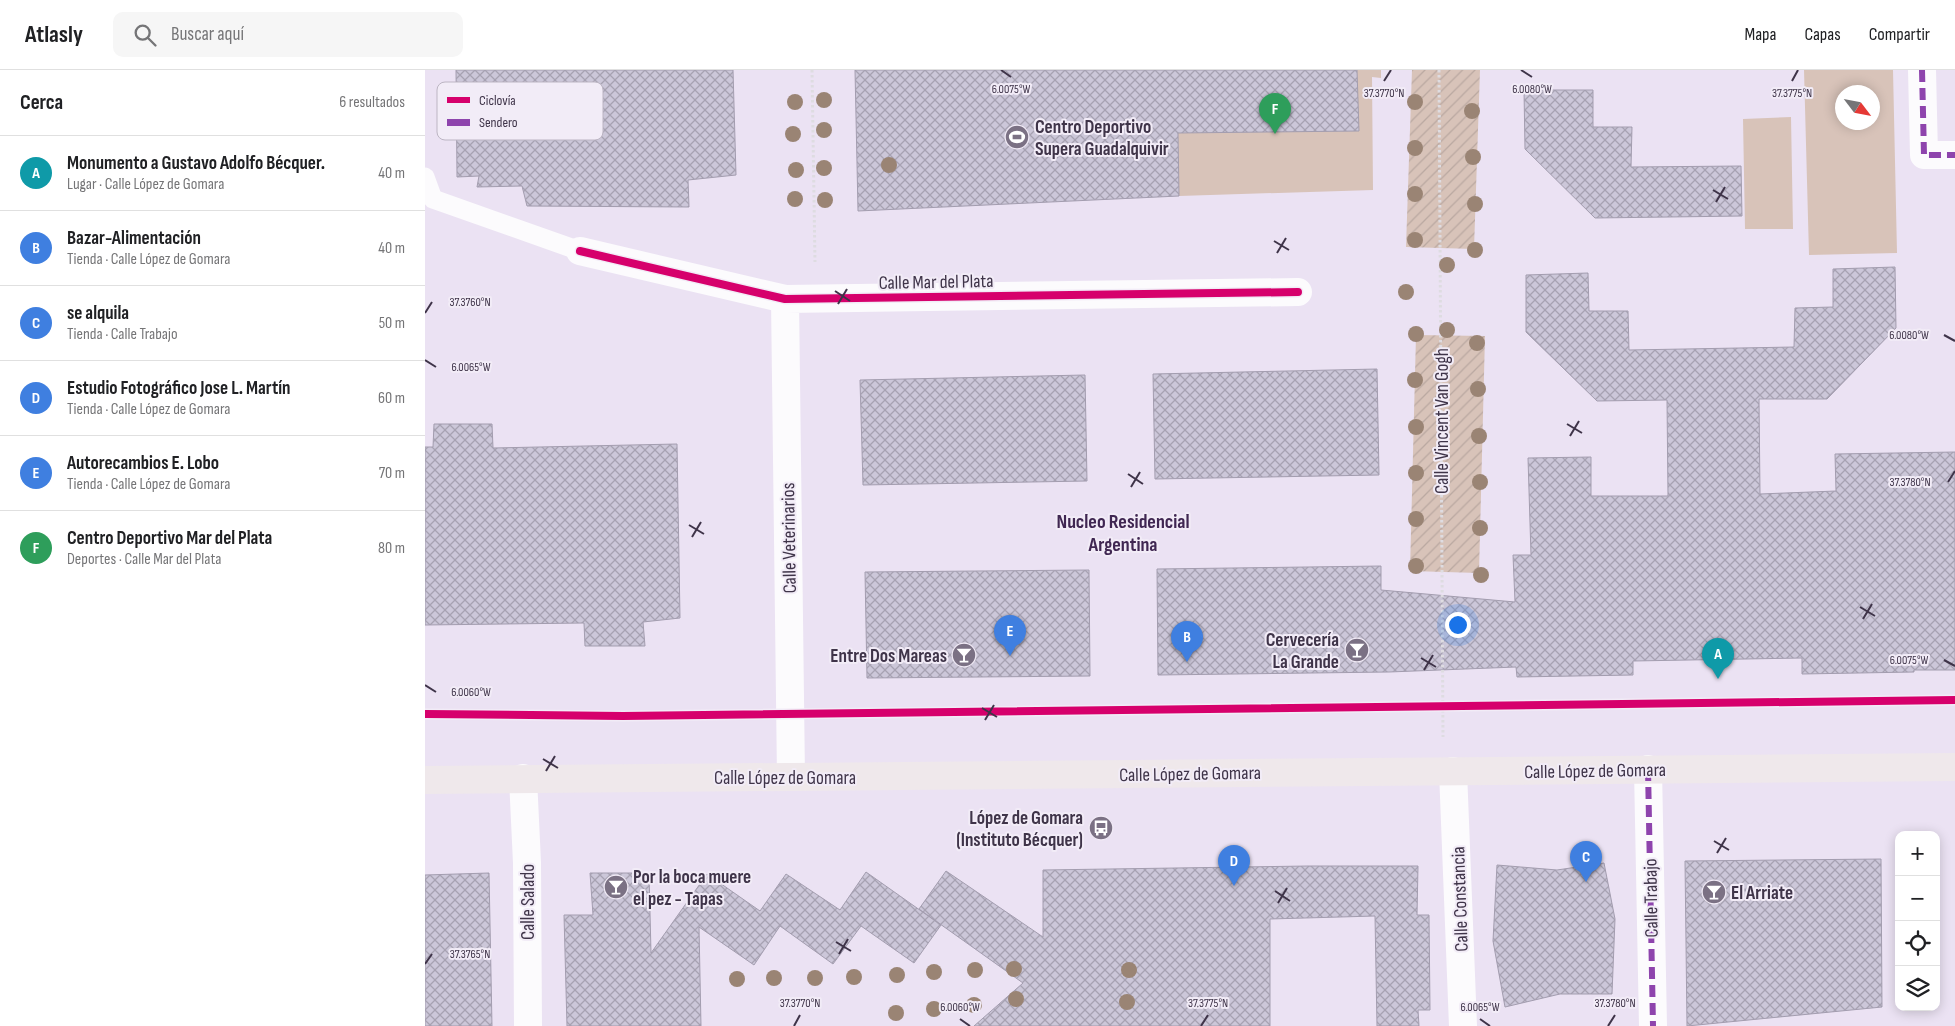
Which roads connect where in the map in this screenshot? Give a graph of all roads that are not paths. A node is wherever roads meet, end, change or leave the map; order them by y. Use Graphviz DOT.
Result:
graph roads {
  1 [pos="1922,70"];
  2 [pos="1955,155"];
  3 [pos="425,177"];
  4 [pos="580,251"];
  5 [pos="1298,292"];
  6 [pos="785,299"];
  7 [pos="1955,767"];
  8 [pos="1648,770"];
  9 [pos="1448,771"];
  10 [pos="791,777"];
  11 [pos="523,778"];
  12 [pos="425,780"];
  13 [pos="528,1026"];
  14 [pos="1463,1026"];
  15 [pos="1653,1026"];
  1 -- 2 [label="street"];
  3 -- 4 [label="lane"];
  4 -- 6 [label="street, Calle Mar del Plata"];
  5 -- 6 [label="street, Calle Mar del Plata"];
  6 -- 10 [label="street, Calle Veterinarios"];
  7 -- 8 [label="main road, Calle López de Gomara"];
  8 -- 9 [label="main road, Calle López de Gomara"];
  8 -- 15 [label="street, Calle Trabajo"];
  9 -- 10 [label="main road, Calle López de Gomara"];
  9 -- 14 [label="street, Calle Constancia"];
  10 -- 11 [label="main road, Calle López de Gomara"];
  11 -- 12 [label="main road, Calle López de Gomara"];
  11 -- 13 [label="street, Calle Salado"];
}
